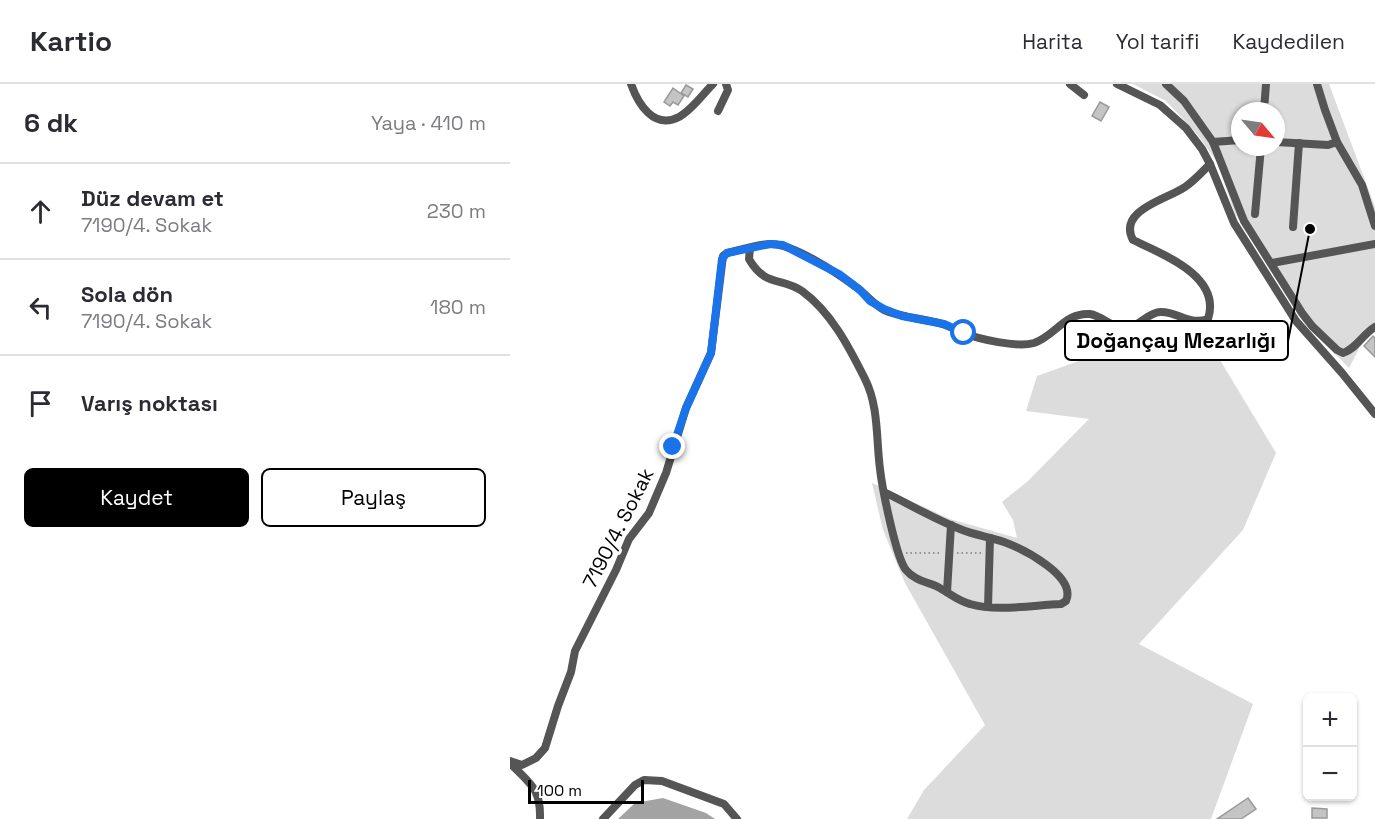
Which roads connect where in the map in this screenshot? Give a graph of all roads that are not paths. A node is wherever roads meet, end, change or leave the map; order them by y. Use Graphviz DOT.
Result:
graph roads {
  1 [pos="631,84"];
  2 [pos="713,84"];
  3 [pos="726,84"];
  4 [pos="1070,84"];
  5 [pos="1117,84"];
  6 [pos="1166,84"];
  7 [pos="1266,84"];
  8 [pos="1317,84"];
  9 [pos="1084,95"];
  10 [pos="1265,102"];
  11 [pos="718,111"];
  12 [pos="1231,141"];
  13 [pos="1213,142"];
  14 [pos="1285,142"];
  15 [pos="1337,142"];
  16 [pos="1299,143"];
  17 [pos="1260,156"];
  18 [pos="1210,164"];
  19 [pos="1255,214"];
  20 [pos="1375,226"];
  21 [pos="1293,227"];
  22 [pos="1375,244"];
  23 [pos="750,248"];
  24 [pos="1272,263"];
  25 [pos="1375,327"];
  26 [pos="1375,414"];
  27 [pos="884,492"];
  28 [pos="951,525"];
  29 [pos="990,538"];
  30 [pos="946,592"];
  31 [pos="988,607"];
  32 [pos="510,762"];
  33 [pos="540,819"];
  34 [pos="603,819"];
  35 [pos="737,819"];
  1 -- 2 [label="street"];
  3 -- 11 [label="street"];
  4 -- 9 [label="street"];
  5 -- 18 [label="street"];
  6 -- 13 [label="street"];
  7 -- 10 [label="street"];
  8 -- 15 [label="street"];
  12 -- 13 [label="street"];
  13 -- 24 [label="street"];
  14 -- 16 [label="street"];
  15 -- 16 [label="street"];
  15 -- 20 [label="street"];
  16 -- 21 [label="street"];
  17 -- 19 [label="street"];
  18 -- 23 [label="street, 7190/4. Sokak"];
  18 -- 26 [label="street"];
  22 -- 24 [label="street"];
  23 -- 27 [label="street"];
  23 -- 32 [label="street, 7190/4. Sokak"];
  24 -- 25 [label="street"];
  27 -- 28 [label="street"];
  27 -- 30 [label="street"];
  28 -- 29 [label="street"];
  28 -- 30 [label="street"];
  29 -- 31 [label="street"];
  29 -- 31 [label="street"];
  30 -- 31 [label="street"];
  32 -- 33 [label="street"];
  34 -- 35 [label="street"];
}
